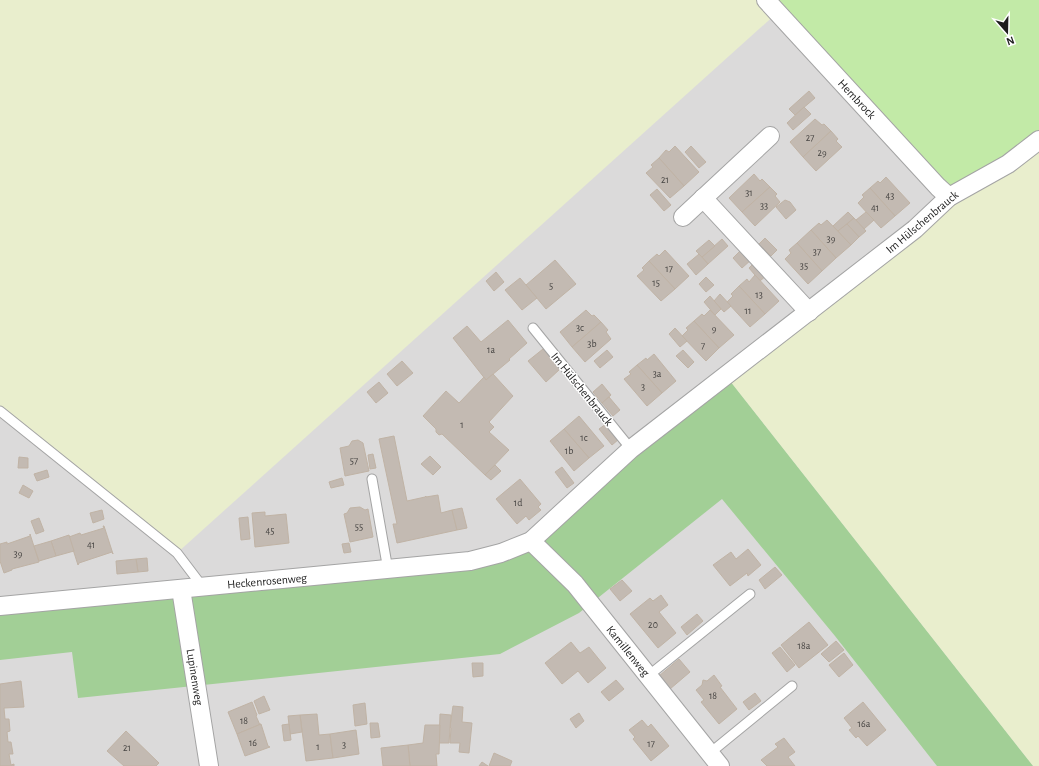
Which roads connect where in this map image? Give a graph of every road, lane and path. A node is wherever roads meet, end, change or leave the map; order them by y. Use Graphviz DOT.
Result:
graph roads {
  1 [pos="766,0"];
  2 [pos="770,136"];
  3 [pos="1039,140"];
  4 [pos="949,196"];
  5 [pos="703,198"];
  6 [pos="683,217"];
  7 [pos="809,312"];
  8 [pos="534,328"];
  9 [pos="0,412"];
  10 [pos="631,449"];
  11 [pos="372,479"];
  12 [pos="531,540"];
  13 [pos="388,570"];
  14 [pos="202,586"];
  15 [pos="182,589"];
  16 [pos="750,594"];
  17 [pos="0,606"];
  18 [pos="648,676"];
  19 [pos="792,686"];
  20 [pos="715,760"];
  21 [pos="209,766"];
  1 -- 4 [label="street, Hembrock"];
  2 -- 5 [label="street"];
  3 -- 4 [label="street, Im Hülschenbrauck"];
  4 -- 7 [label="street, Im Hülschenbrauck"];
  5 -- 6 [label="street"];
  5 -- 7 [label="street"];
  7 -- 10 [label="street, Im Hülschenbrauck"];
  8 -- 10 [label="lane, Im Hülschenbrauck"];
  9 -- 14 [label="lane"];
  10 -- 12 [label="street, Im Hülschenbrauck"];
  11 -- 13 [label="lane"];
  12 -- 13 [label="street, Heckenrosenweg"];
  12 -- 18 [label="street, Kamillenweg"];
  13 -- 14 [label="street, Heckenrosenweg"];
  14 -- 15 [label="street, Heckenrosenweg"];
  15 -- 17 [label="street, Heckenrosenweg"];
  15 -- 21 [label="street, Lupinenweg"];
  16 -- 18 [label="lane"];
  18 -- 20 [label="street, Kamillenweg"];
  19 -- 20 [label="lane"];
}
